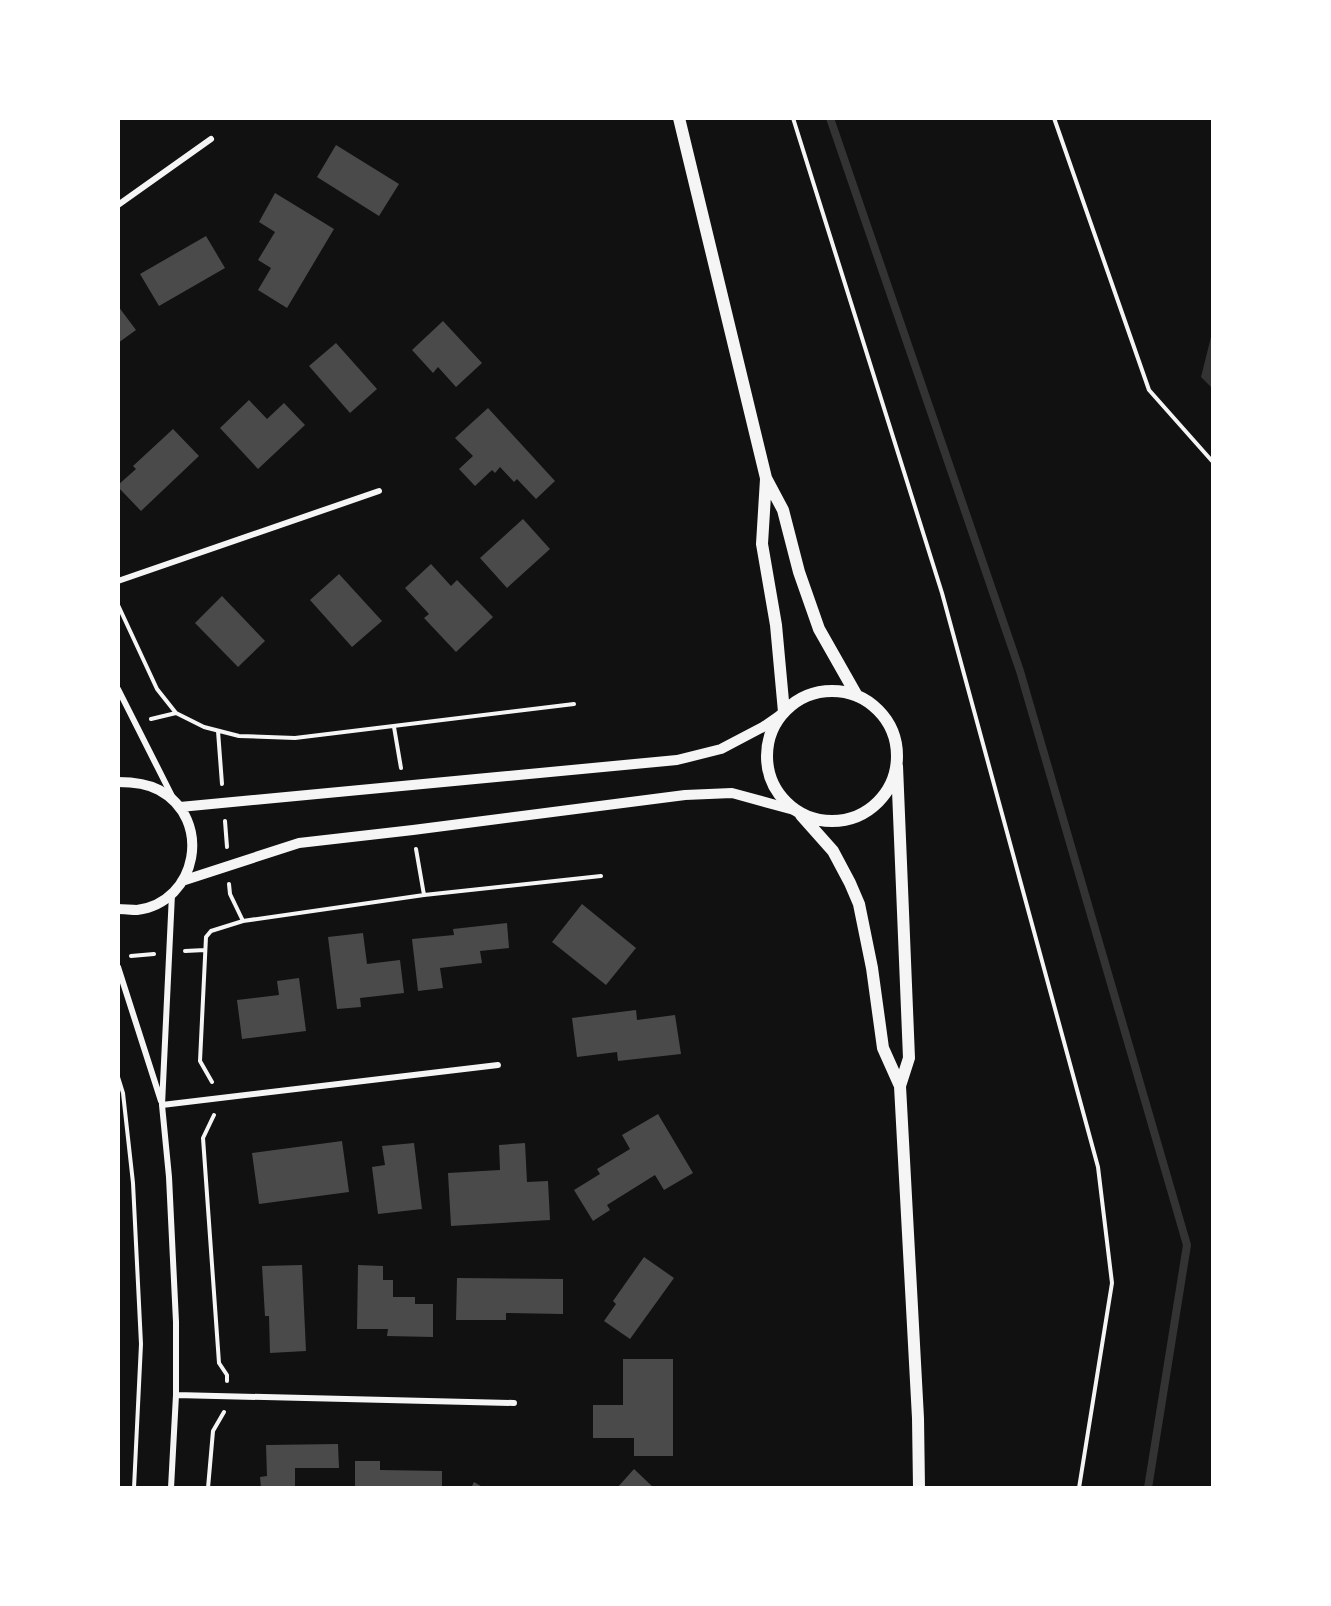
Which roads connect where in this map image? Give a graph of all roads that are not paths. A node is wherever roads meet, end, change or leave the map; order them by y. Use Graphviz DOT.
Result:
graph roads {
  1 [pos="679,118"];
  2 [pos="212,139"];
  3 [pos="118,205"];
  4 [pos="766,478"];
  5 [pos="379,491"];
  6 [pos="118,582"];
  7 [pos="118,689"];
  8 [pos="857,696"];
  9 [pos="783,713"];
  10 [pos="897,766"];
  11 [pos="118,782"];
  12 [pos="178,805"];
  13 [pos="797,811"];
  14 [pos="183,881"];
  15 [pos="172,894"];
  16 [pos="118,909"];
  17 [pos="118,967"];
  18 [pos="498,1065"];
  19 [pos="900,1086"];
  20 [pos="162,1105"];
  21 [pos="176,1395"];
  22 [pos="514,1403"];
  23 [pos="171,1488"];
  24 [pos="919,1488"];
  1 -- 4 [label="main road"];
  2 -- 3 [label="street"];
  4 -- 8 [label="main road"];
  4 -- 9 [label="main road"];
  5 -- 6 [label="street"];
  7 -- 12 [label="street"];
  8 -- 9 [label="main road"];
  8 -- 10 [label="main road"];
  9 -- 12 [label="street"];
  9 -- 13 [label="main road"];
  10 -- 13 [label="main road"];
  10 -- 19 [label="main road"];
  11 -- 12 [label="street"];
  12 -- 14 [label="street"];
  13 -- 14 [label="street"];
  13 -- 19 [label="main road"];
  14 -- 15 [label="street"];
  15 -- 16 [label="street"];
  15 -- 20 [label="street"];
  17 -- 20 [label="street"];
  18 -- 20 [label="street"];
  19 -- 24 [label="main road"];
  20 -- 21 [label="street"];
  21 -- 22 [label="street"];
  21 -- 23 [label="street"];
}
